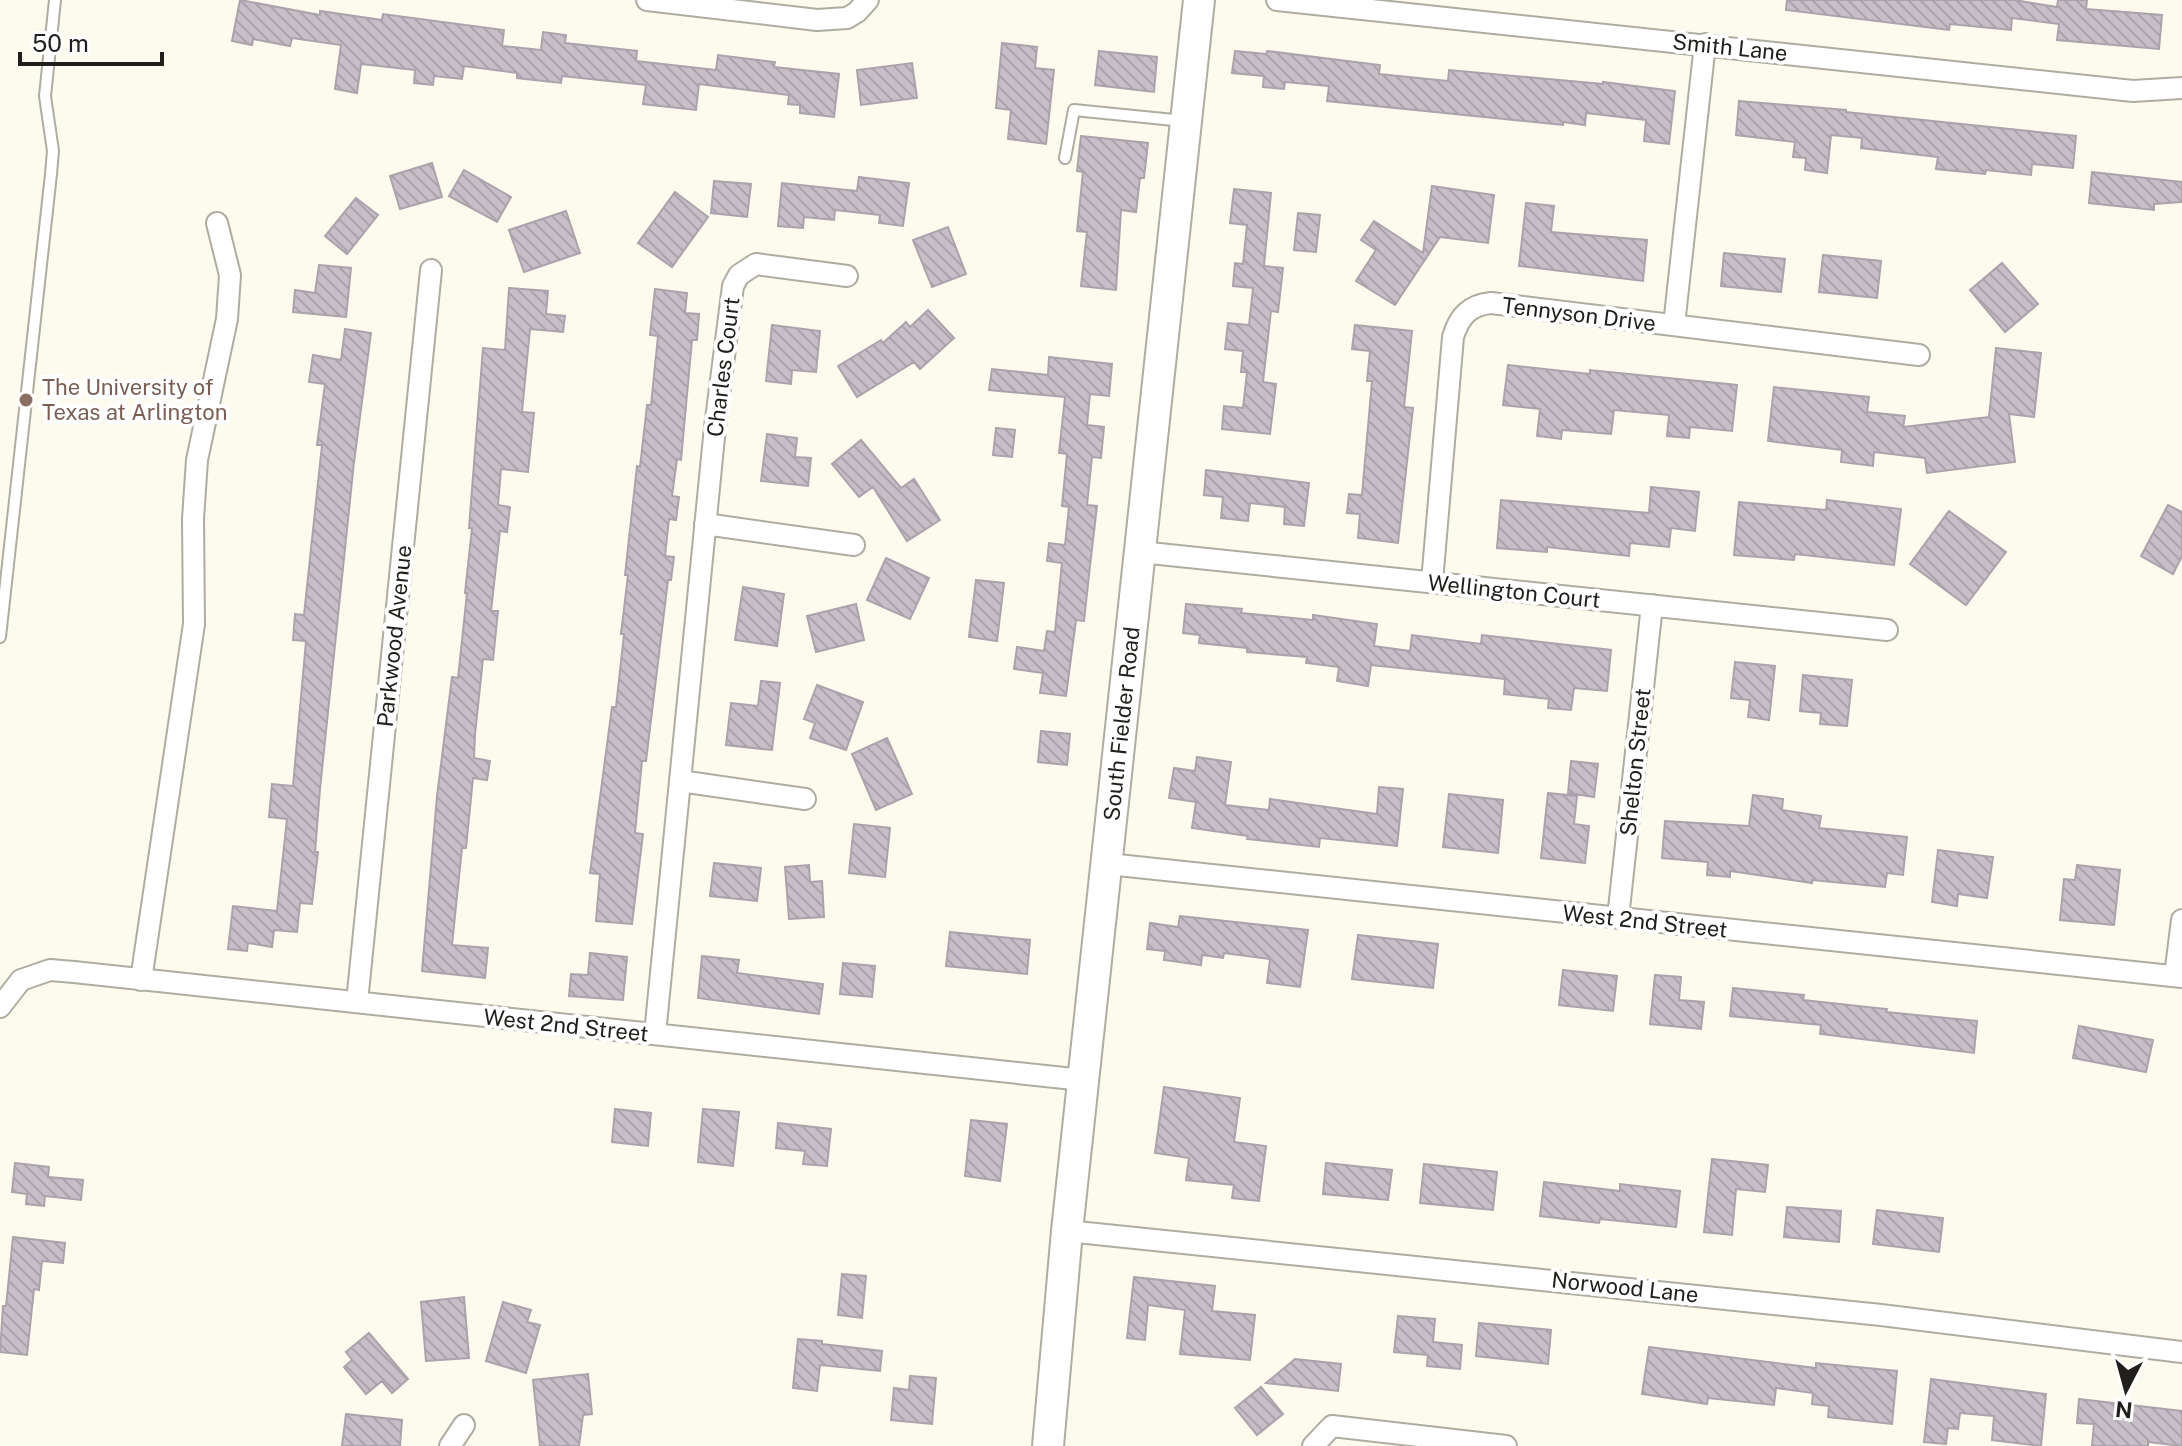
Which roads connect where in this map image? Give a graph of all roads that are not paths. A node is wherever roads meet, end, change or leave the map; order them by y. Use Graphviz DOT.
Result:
graph roads {
  1 [pos="55,0"];
  2 [pos="647,0"];
  3 [pos="868,0"];
  4 [pos="1199,0"];
  5 [pos="1277,0"];
  6 [pos="1705,44"];
  7 [pos="2182,88"];
  8 [pos="1186,121"];
  9 [pos="1065,158"];
  10 [pos="217,223"];
  11 [pos="431,270"];
  12 [pos="847,276"];
  13 [pos="1674,325"];
  14 [pos="1919,355"];
  15 [pos="705,524"];
  16 [pos="854,545"];
  17 [pos="1140,552"];
  18 [pos="1432,582"];
  19 [pos="1652,605"];
  20 [pos="1887,630"];
  21 [pos="0,637"];
  22 [pos="680,781"];
  23 [pos="805,799"];
  24 [pos="1108,864"];
  25 [pos="1618,918"];
  26 [pos="2182,920"];
  27 [pos="2178,976"];
  28 [pos="141,980"];
  29 [pos="357,1002"];
  30 [pos="0,1007"];
  31 [pos="655,1034"];
  32 [pos="1083,1080"];
  33 [pos="1067,1231"];
  34 [pos="2182,1352"];
  35 [pos="464,1425"];
  36 [pos="450,1446"];
  37 [pos="1048,1446"];
  38 [pos="1313,1446"];
  39 [pos="1506,1446"];
  1 -- 21 [label="lane"];
  2 -- 3 [label="street"];
  4 -- 8 [label="main road, South Fielder Road"];
  5 -- 6 [label="street, Smith Lane"];
  6 -- 7 [label="street, Smith Lane"];
  6 -- 13 [label="street"];
  8 -- 9 [label="lane"];
  8 -- 17 [label="main road, South Fielder Road"];
  10 -- 28 [label="street"];
  11 -- 29 [label="street, Parkwood Avenue"];
  12 -- 15 [label="street, Charles Court"];
  13 -- 14 [label="street, Tennyson Drive"];
  13 -- 18 [label="street, Tennyson Drive"];
  15 -- 16 [label="street"];
  15 -- 22 [label="street, Charles Court"];
  17 -- 18 [label="street, Wellington Court"];
  17 -- 24 [label="main road, South Fielder Road"];
  18 -- 19 [label="street, Wellington Court"];
  19 -- 20 [label="street, Wellington Court"];
  19 -- 25 [label="street, Shelton Street"];
  22 -- 23 [label="street"];
  22 -- 31 [label="street, Charles Court"];
  24 -- 25 [label="street, West 2nd Street"];
  24 -- 32 [label="main road, South Fielder Road"];
  25 -- 27 [label="street, West 2nd Street"];
  26 -- 27 [label="street"];
  28 -- 29 [label="street, West 2nd Street"];
  28 -- 30 [label="street, West 2nd Street"];
  29 -- 31 [label="street, West 2nd Street"];
  31 -- 32 [label="street, West 2nd Street"];
  32 -- 33 [label="main road, South Fielder Road"];
  33 -- 34 [label="street, Norwood Lane"];
  33 -- 37 [label="main road, South Fielder Road"];
  35 -- 36 [label="street"];
  38 -- 39 [label="street"];
}
